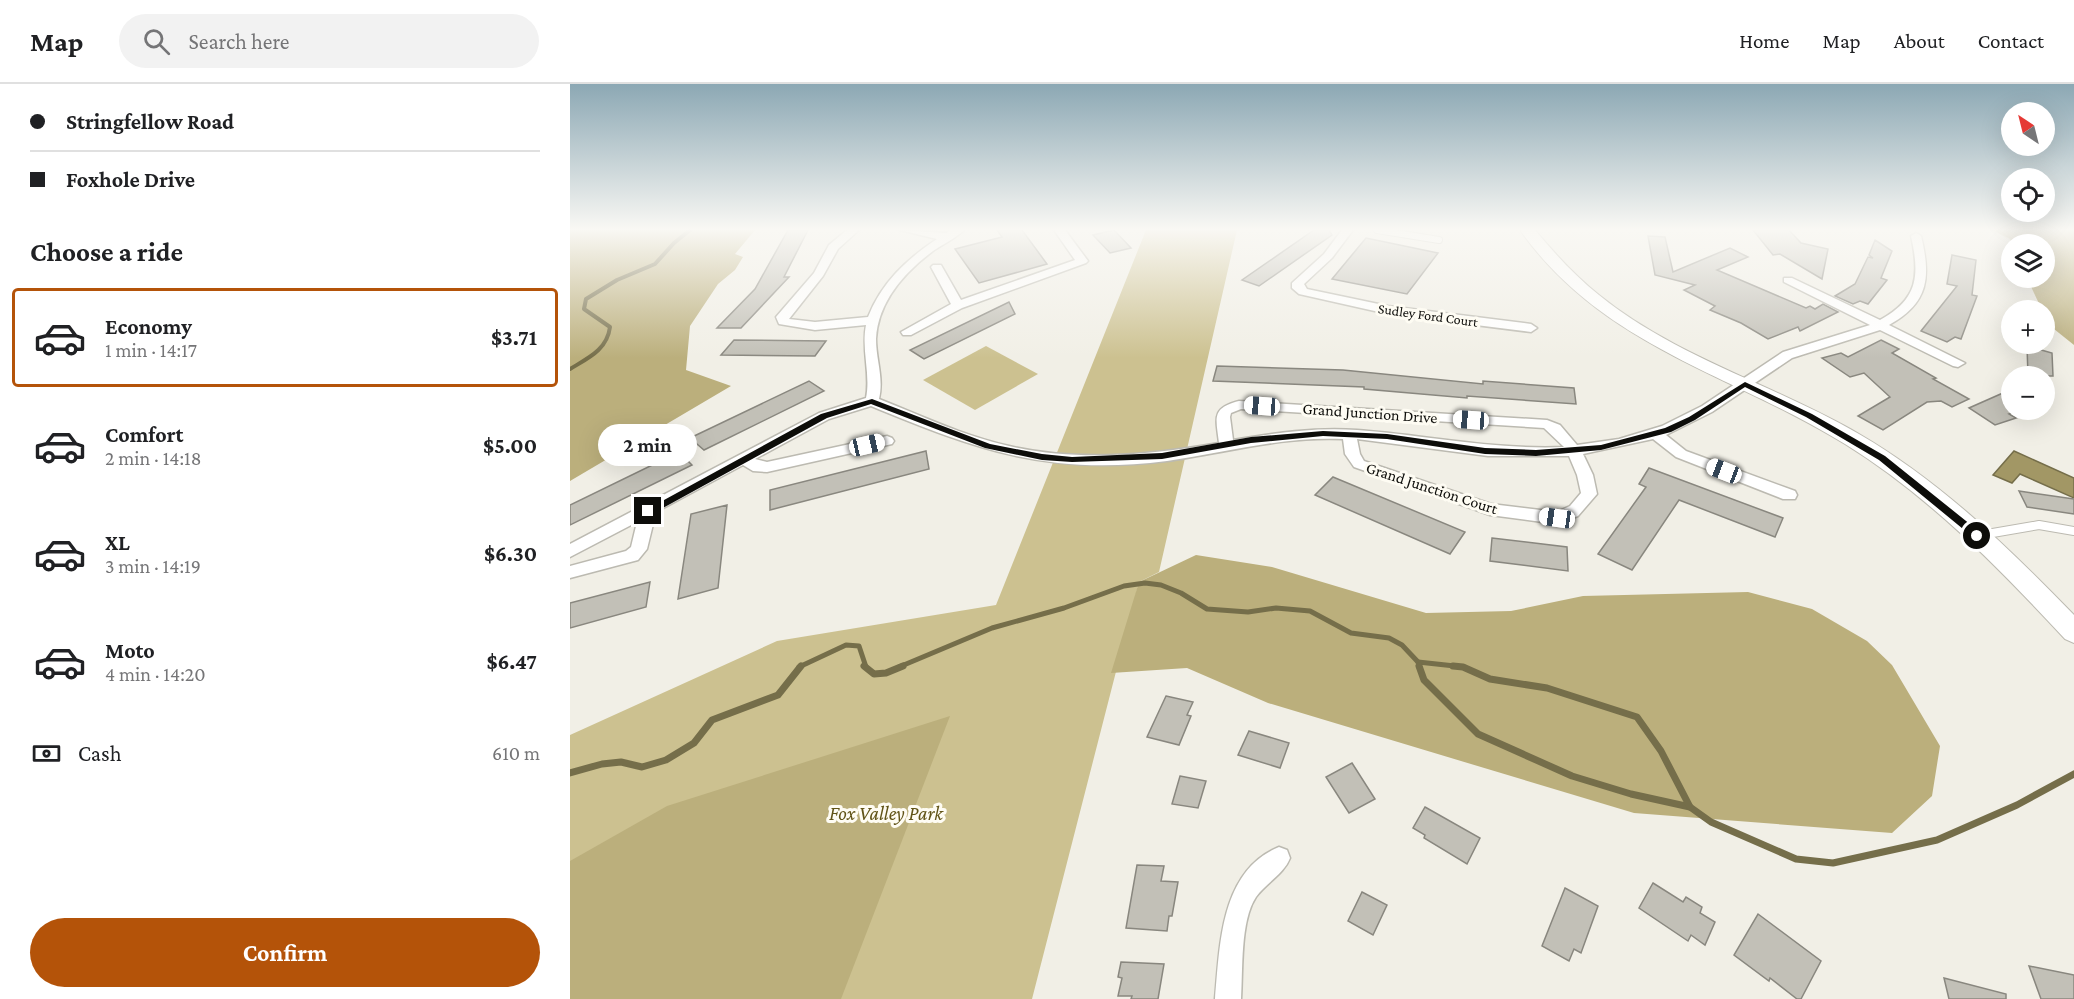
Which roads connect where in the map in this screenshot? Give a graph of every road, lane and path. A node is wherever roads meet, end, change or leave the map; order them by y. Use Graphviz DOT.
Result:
graph roads {
  1 [pos="820,273"];
  2 [pos="903,273"];
  3 [pos="940,273"];
  4 [pos="1049,273"];
  5 [pos="1309,273"];
  6 [pos="1563,273"];
  7 [pos="1921,273"];
  8 [pos="1788,280"];
  9 [pos="958,305"];
  10 [pos="872,320"];
  11 [pos="1877,325"];
  12 [pos="1531,328"];
  13 [pos="907,332"];
  14 [pos="1958,363"];
  15 [pos="1745,384"];
  16 [pos="872,401"];
  17 [pos="1350,434"];
  18 [pos="1656,434"];
  19 [pos="887,441"];
  20 [pos="1226,444"];
  21 [pos="1574,451"];
  22 [pos="746,460"];
  23 [pos="1789,495"];
  24 [pos="648,511"];
  25 [pos="2074,531"];
  26 [pos="1977,536"];
  27 [pos="570,551"];
  28 [pos="570,572"];
  29 [pos="2074,632"];
  30 [pos="1279,858"];
  31 [pos="1228,999"];
  1 -- 10 [label="street"];
  2 -- 10 [label="street"];
  3 -- 9 [label="street"];
  4 -- 9 [label="street"];
  5 -- 12 [label="street, Sudley Ford Court"];
  6 -- 15 [label="main road"];
  7 -- 11 [label="street"];
  8 -- 11 [label="street"];
  9 -- 13 [label="street"];
  10 -- 16 [label="street"];
  11 -- 14 [label="street"];
  11 -- 15 [label="street"];
  15 -- 18 [label="street"];
  15 -- 26 [label="main road"];
  16 -- 20 [label="street"];
  16 -- 22 [label="street"];
  17 -- 20 [label="street"];
  17 -- 21 [label="street"];
  17 -- 21 [label="street, Grand Junction Court"];
  18 -- 21 [label="street"];
  18 -- 23 [label="street"];
  19 -- 22 [label="street"];
  20 -- 21 [label="street, Grand Junction Drive"];
  22 -- 24 [label="street"];
  24 -- 27 [label="street"];
  24 -- 28 [label="street"];
  25 -- 26 [label="lane"];
  26 -- 29 [label="main road"];
  30 -- 31 [label="street"];
}
